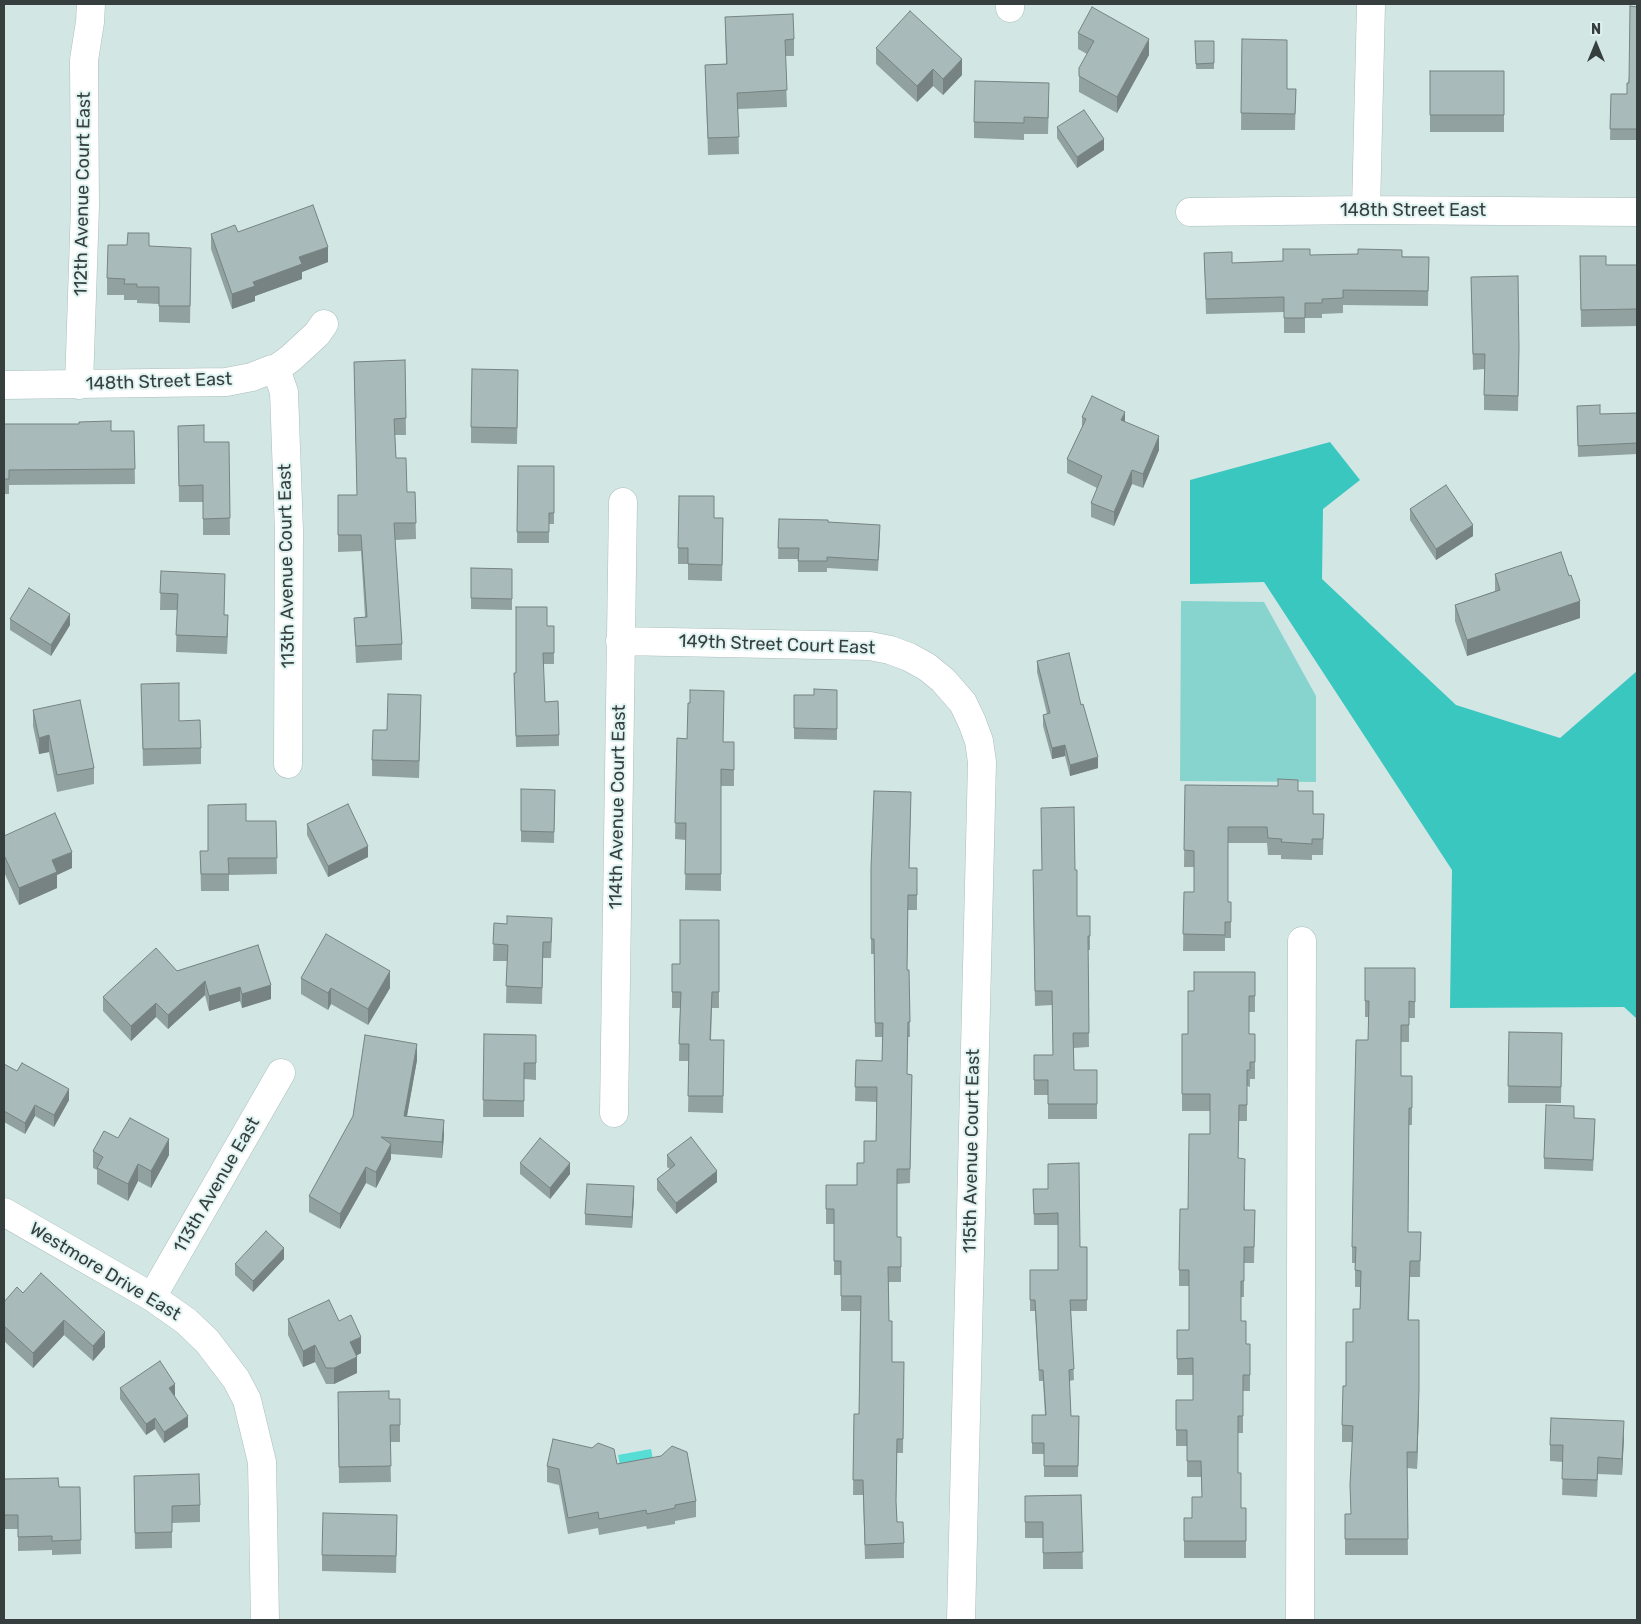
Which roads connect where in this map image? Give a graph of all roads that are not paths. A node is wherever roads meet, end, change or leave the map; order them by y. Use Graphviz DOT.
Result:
graph roads {
  1 [pos="91,4"];
  2 [pos="1371,4"];
  3 [pos="1366,210"];
  4 [pos="1190,212"];
  5 [pos="1637,212"];
  6 [pos="324,324"];
  7 [pos="276,369"];
  8 [pos="4,385"];
  9 [pos="80,385"];
  10 [pos="623,502"];
  11 [pos="620,641"];
  12 [pos="952,689"];
  13 [pos="288,764"];
  14 [pos="1302,941"];
  15 [pos="281,1072"];
  16 [pos="614,1112"];
  17 [pos="4,1212"];
  18 [pos="152,1297"];
  19 [pos="265,1620"];
  20 [pos="961,1620"];
  21 [pos="1300,1620"];
  1 -- 9 [label="street, 112th Avenue Court East"];
  2 -- 3 [label="street"];
  3 -- 4 [label="street, 148th Street East"];
  3 -- 5 [label="street, 148th Street East"];
  6 -- 7 [label="street, 148th Street East"];
  7 -- 9 [label="street, 148th Street East"];
  7 -- 13 [label="street, 113th Avenue Court East"];
  8 -- 9 [label="street, 148th Street East"];
  10 -- 11 [label="street, 114th Avenue Court East"];
  11 -- 12 [label="street, 149th Street Court East"];
  11 -- 16 [label="street, 114th Avenue Court East"];
  12 -- 20 [label="street, 115th Avenue Court East"];
  14 -- 21 [label="street"];
  15 -- 18 [label="street, 113th Avenue East"];
  17 -- 18 [label="street, Westmore Drive East"];
  18 -- 19 [label="street, Westmore Drive East"];
}
